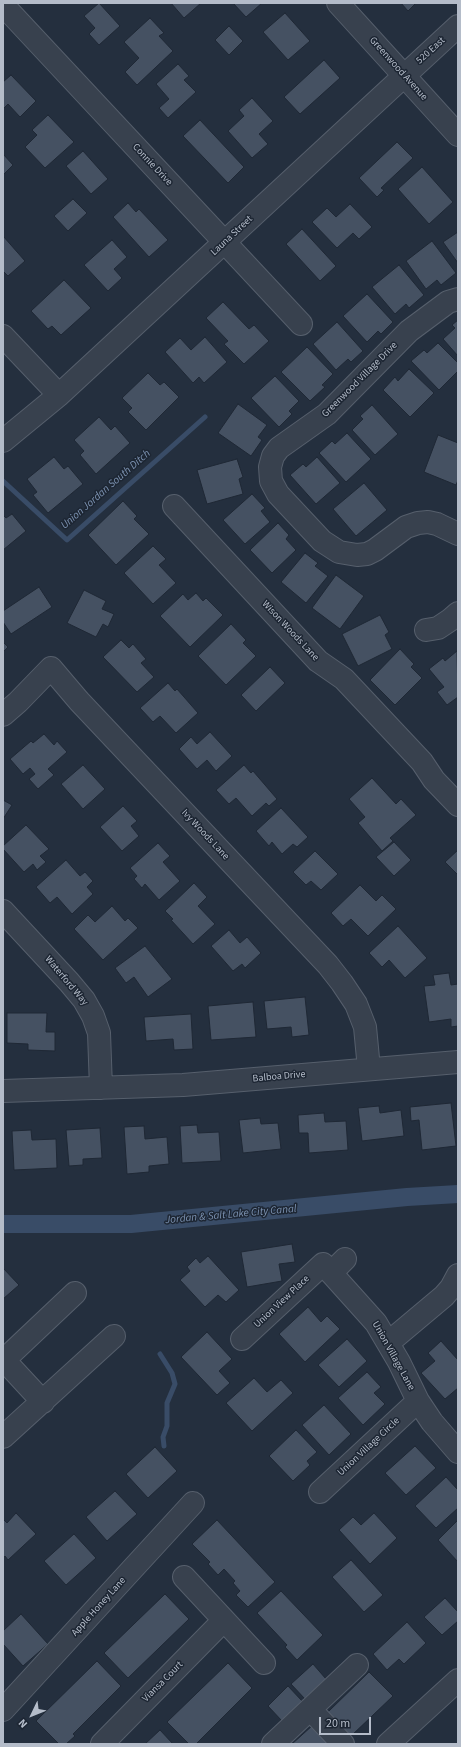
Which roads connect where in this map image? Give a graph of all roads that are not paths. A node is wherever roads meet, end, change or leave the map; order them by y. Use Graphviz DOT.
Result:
graph roads {
  1 [pos="338,3"];
  2 [pos="3,5"];
  3 [pos="458,26"];
  4 [pos="404,75"];
  5 [pos="458,135"];
  6 [pos="224,242"];
  7 [pos="458,299"];
  8 [pos="300,324"];
  9 [pos="3,336"];
  10 [pos="59,396"];
  11 [pos="3,441"];
  12 [pos="174,506"];
  13 [pos="458,534"];
  14 [pos="458,613"];
  15 [pos="426,630"];
  16 [pos="3,716"];
  17 [pos="458,805"];
  18 [pos="3,911"];
  19 [pos="458,1062"];
  20 [pos="369,1069"];
  21 [pos="100,1088"];
  22 [pos="3,1091"];
  23 [pos="333,1265"];
  24 [pos="458,1275"];
  25 [pos="75,1293"];
  26 [pos="114,1336"];
  27 [pos="242,1339"];
  28 [pos="388,1343"];
  29 [pos="3,1360"];
  30 [pos="418,1401"];
  31 [pos="43,1402"];
  32 [pos="3,1438"];
  33 [pos="458,1452"];
  34 [pos="320,1492"];
  35 [pos="193,1503"];
  36 [pos="184,1577"];
  37 [pos="224,1620"];
  38 [pos="264,1663"];
  39 [pos="357,1666"];
  40 [pos="458,1680"];
  41 [pos="310,1709"];
  42 [pos="3,1710"];
  43 [pos="102,1744"];
  44 [pos="273,1744"];
  45 [pos="343,1744"];
  46 [pos="388,1744"];
  1 -- 4 [label="street, Greenwood Avenue"];
  2 -- 6 [label="street, Connie Drive"];
  3 -- 4 [label="street, 520 East"];
  4 -- 5 [label="street, Greenwood Avenue"];
  4 -- 6 [label="street, Launa Street"];
  6 -- 8 [label="street, Connie Drive"];
  6 -- 10 [label="street, Launa Street"];
  7 -- 13 [label="street, Greenwood Village Drive"];
  9 -- 10 [label="street"];
  10 -- 11 [label="street, Launa Street"];
  12 -- 17 [label="street, Wison Woods Lane"];
  14 -- 15 [label="street"];
  16 -- 20 [label="street, Ivy Woods Lane"];
  18 -- 21 [label="street, Waterford Way"];
  19 -- 20 [label="street, Balboa Drive"];
  20 -- 21 [label="street, Balboa Drive"];
  21 -- 22 [label="street, Balboa Drive"];
  23 -- 27 [label="street, Union View Place"];
  23 -- 28 [label="street, Union Village Lane"];
  24 -- 28 [label="street"];
  25 -- 29 [label="street"];
  26 -- 31 [label="street"];
  28 -- 30 [label="street, Union Village Lane"];
  29 -- 31 [label="street"];
  30 -- 33 [label="street, Union Village Lane"];
  30 -- 34 [label="street, Union Village Circle"];
  31 -- 32 [label="street"];
  35 -- 42 [label="street, Apple Honey Lane"];
  36 -- 37 [label="street"];
  37 -- 38 [label="street"];
  37 -- 43 [label="street, Viansa Court"];
  39 -- 41 [label="street"];
  40 -- 46 [label="street"];
  41 -- 44 [label="street"];
  41 -- 45 [label="street"];
}
